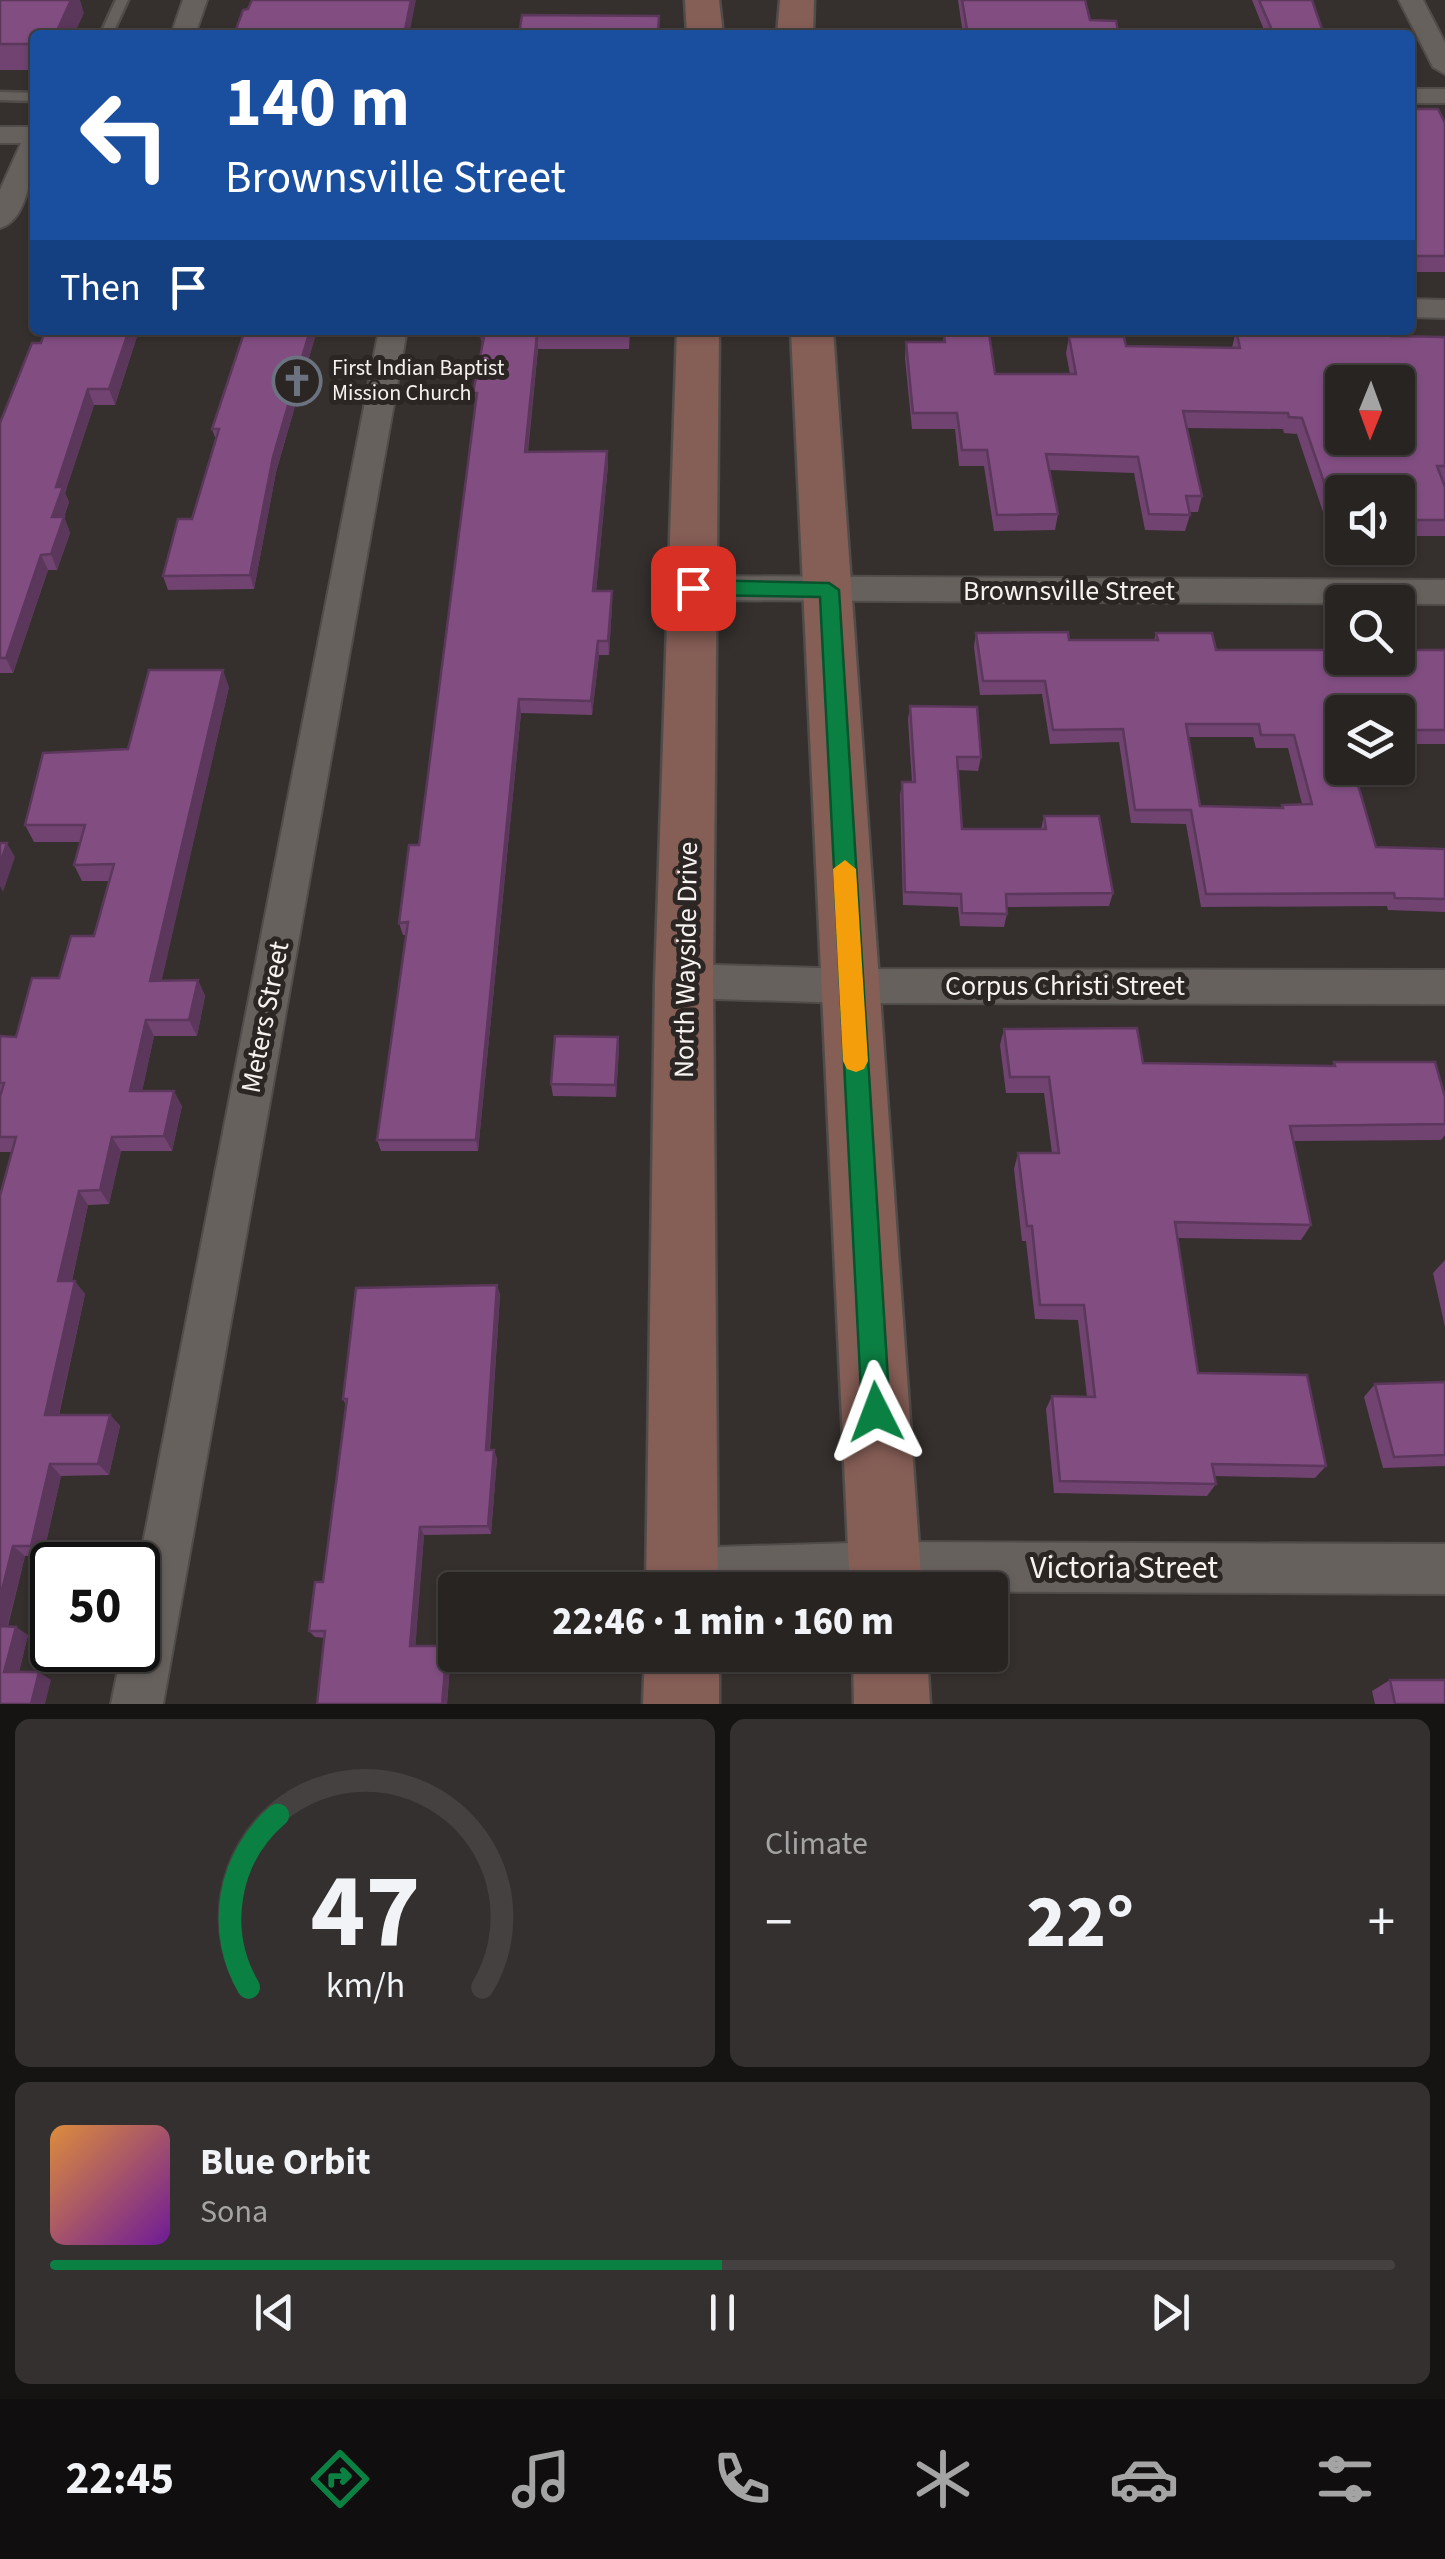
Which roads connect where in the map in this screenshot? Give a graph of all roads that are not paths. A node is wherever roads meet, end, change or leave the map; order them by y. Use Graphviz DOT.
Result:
graph roads {
  1 [pos="122,0"];
  2 [pos="195,0"];
  3 [pos="702,0"];
  4 [pos="797,0"];
  5 [pos="1410,0"];
  6 [pos="108,30"];
  7 [pos="185,30"];
  8 [pos="704,30"];
  9 [pos="795,30"];
  10 [pos="1445,68"];
  11 [pos="0,96"];
  12 [pos="1415,96"];
  13 [pos="1445,96"];
  14 [pos="30,97"];
  15 [pos="0,135"];
  16 [pos="30,138"];
  17 [pos="30,150"];
  18 [pos="0,220"];
  19 [pos="1415,308"];
  20 [pos="1445,308"];
  21 [pos="392,335"];
  22 [pos="698,335"];
  23 [pos="812,335"];
  24 [pos="693,588"];
  25 [pos="829,590"];
  26 [pos="1445,592"];
  27 [pos="684,981"];
  28 [pos="851,986"];
  29 [pos="1445,987"];
  30 [pos="1445,1569"];
  31 [pos="682,1572"];
  32 [pos="885,1572"];
  33 [pos="1008,1576"];
  34 [pos="682,1672"];
  35 [pos="891,1672"];
  36 [pos="137,1704"];
  37 [pos="681,1704"];
  38 [pos="892,1704"];
  1 -- 6 [label="lane"];
  2 -- 7 [label="street"];
  3 -- 8 [label="main road"];
  4 -- 9 [label="main road"];
  5 -- 10 [label="street"];
  11 -- 14 [label="lane"];
  12 -- 13 [label="street"];
  15 -- 16 [label="street"];
  17 -- 18 [label="street"];
  19 -- 20 [label="street"];
  21 -- 36 [label="street, Meters Street"];
  22 -- 24 [label="main road, North Wayside Drive"];
  23 -- 25 [label="main road"];
  24 -- 25 [label="street, Brownsville Street"];
  24 -- 27 [label="main road, North Wayside Drive"];
  25 -- 26 [label="street, Brownsville Street"];
  25 -- 28 [label="main road"];
  27 -- 28 [label="street, Corpus Christi Street"];
  27 -- 31 [label="main road, North Wayside Drive"];
  28 -- 29 [label="street, Corpus Christi Street"];
  28 -- 32 [label="main road"];
  30 -- 33 [label="street, Victoria Street"];
  34 -- 37 [label="main road"];
  35 -- 38 [label="main road"];
}
